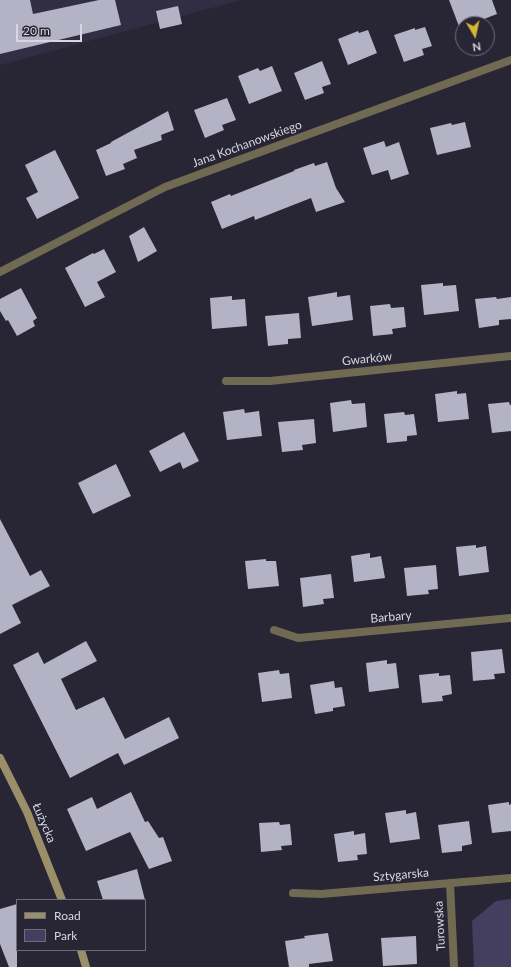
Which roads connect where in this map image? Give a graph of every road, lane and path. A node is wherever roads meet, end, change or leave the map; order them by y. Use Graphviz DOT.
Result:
graph roads {
  1 [pos="511,60"];
  2 [pos="0,272"];
  3 [pos="511,356"];
  4 [pos="226,380"];
  5 [pos="511,618"];
  6 [pos="274,630"];
  7 [pos="0,758"];
  8 [pos="511,878"];
  9 [pos="450,883"];
  10 [pos="293,893"];
  11 [pos="62,899"];
  12 [pos="81,951"];
  13 [pos="86,967"];
  14 [pos="454,967"];
  1 -- 2 [label="street, Jana Kochanowskiego"];
  3 -- 4 [label="street, Gwarków"];
  5 -- 6 [label="street, Barbary"];
  7 -- 11 [label="main road, Łużycka"];
  8 -- 9 [label="street, Sztygarska"];
  9 -- 10 [label="street, Sztygarska"];
  9 -- 14 [label="street, Turowska"];
  12 -- 13 [label="main road"];
}
